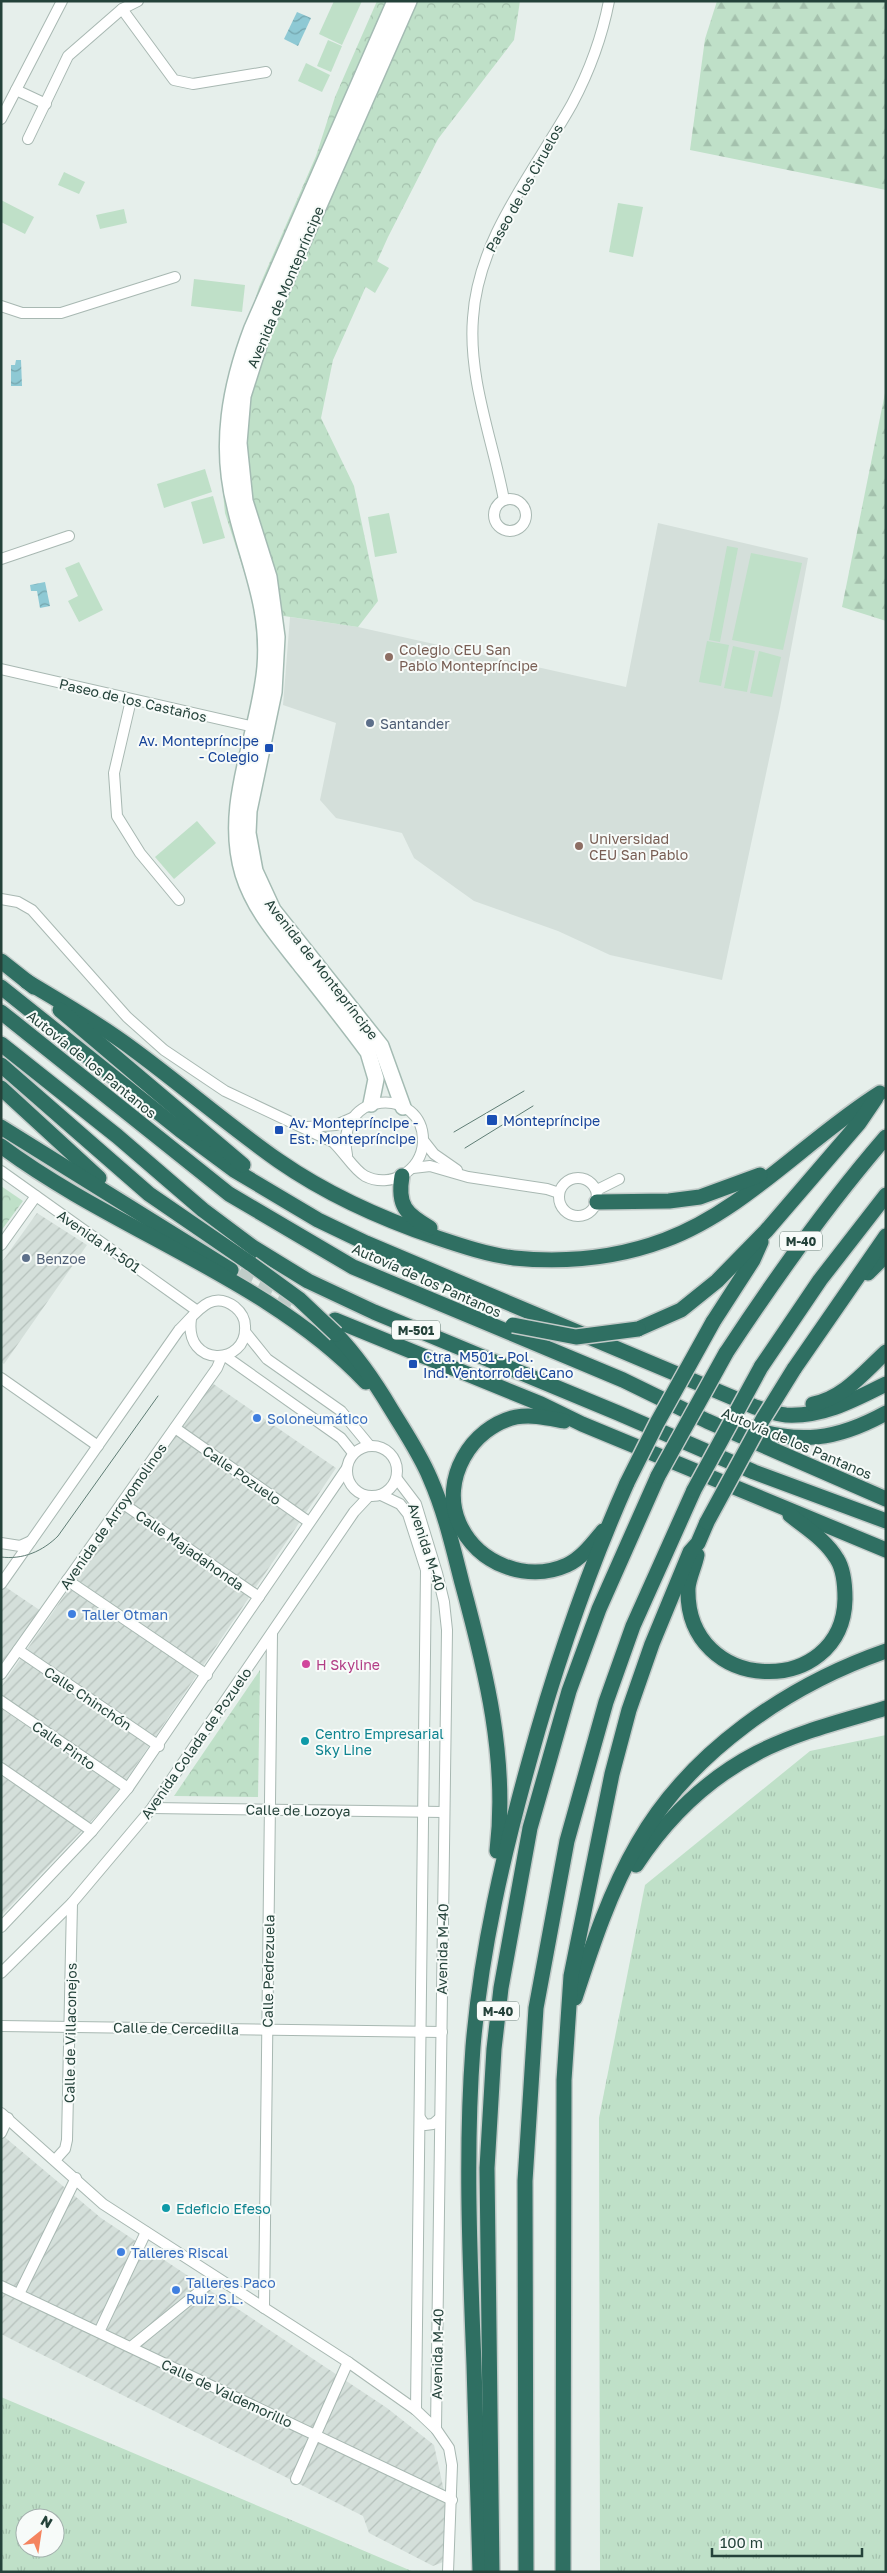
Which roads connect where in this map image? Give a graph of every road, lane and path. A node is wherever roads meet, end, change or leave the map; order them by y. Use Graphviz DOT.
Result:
graph roads {
  1 [pos="62,1"];
  2 [pos="138,1"];
  3 [pos="395,1"];
  4 [pos="409,1"];
  5 [pos="609,1"];
  6 [pos="122,9"];
  7 [pos="266,72"];
  8 [pos="16,90"];
  9 [pos="46,104"];
  10 [pos="1,118"];
  11 [pos="28,139"];
  12 [pos="175,277"];
  13 [pos="1,306"];
  14 [pos="504,500"];
  15 [pos="69,536"];
  16 [pos="1,560"];
  17 [pos="1,670"];
  18 [pos="131,700"];
  19 [pos="260,728"];
  20 [pos="1,899"];
  21 [pos="179,900"];
  22 [pos="1,961"];
  23 [pos="26,980"];
  24 [pos="1,987"];
  25 [pos="1,1012"];
  26 [pos="1,1044"];
  27 [pos="1,1065"];
  28 [pos="1,1088"];
  29 [pos="883,1090"];
  30 [pos="371,1104"];
  31 [pos="403,1107"];
  32 [pos="352,1118"];
  33 [pos="1,1126"];
  34 [pos="302,1127"];
  35 [pos="886,1136"];
  36 [pos="423,1140"];
  37 [pos="1,1146"];
  38 [pos="347,1155"];
  39 [pos="778,1168"];
  40 [pos="1,1171"];
  41 [pos="408,1172"];
  42 [pos="468,1177"];
  43 [pos="620,1179"];
  44 [pos="559,1193"];
  45 [pos="886,1195"];
  46 [pos="36,1196"];
  47 [pos="275,1196"];
  48 [pos="597,1196"];
  49 [pos="160,1227"];
  50 [pos="766,1231"];
  51 [pos="886,1236"];
  52 [pos="1,1245"];
  53 [pos="462,1246"];
  54 [pos="886,1255"];
  55 [pos="238,1275"];
  56 [pos="841,1301"];
  57 [pos="443,1306"];
  58 [pos="194,1314"];
  59 [pos="335,1327"];
  60 [pos="246,1333"];
  61 [pos="886,1352"];
  62 [pos="223,1356"];
  63 [pos="1,1378"];
  64 [pos="623,1380"];
  65 [pos="886,1384"];
  66 [pos="719,1392"];
  67 [pos="392,1410"];
  68 [pos="886,1413"];
  69 [pos="582,1424"];
  70 [pos="175,1428"];
  71 [pos="369,1445"];
  72 [pos="98,1446"];
  73 [pos="354,1453"];
  74 [pos="347,1468"];
  75 [pos="397,1479"];
  76 [pos="382,1495"];
  77 [pos="369,1496"];
  78 [pos="886,1499"];
  79 [pos="122,1503"];
  80 [pos="777,1505"];
  81 [pos="886,1521"];
  82 [pos="309,1522"];
  83 [pos="609,1524"];
  84 [pos="32,1540"];
  85 [pos="1,1543"];
  86 [pos="698,1543"];
  87 [pos="886,1550"];
  88 [pos="67,1580"];
  89 [pos="2,1582"];
  90 [pos="259,1597"];
  91 [pos="272,1633"];
  92 [pos="18,1650"];
  93 [pos="886,1651"];
  94 [pos="1,1674"];
  95 [pos="207,1675"];
  96 [pos="1,1701"];
  97 [pos="886,1708"];
  98 [pos="159,1746"];
  99 [pos="1,1768"];
  100 [pos="128,1788"];
  101 [pos="152,1808"];
  102 [pos="270,1810"];
  103 [pos="424,1812"];
  104 [pos="444,1812"];
  105 [pos="92,1831"];
  106 [pos="615,1892"];
  107 [pos="72,1902"];
  108 [pos="493,1908"];
  109 [pos="1,1927"];
  110 [pos="1,1973"];
  111 [pos="569,2016"];
  112 [pos="1,2026"];
  113 [pos="70,2027"];
  114 [pos="267,2029"];
  115 [pos="421,2032"];
  116 [pos="442,2032"];
  117 [pos="5,2116"];
  118 [pos="420,2118"];
  119 [pos="440,2118"];
  120 [pos="1,2133"];
  121 [pos="56,2159"];
  122 [pos="76,2178"];
  123 [pos="146,2232"];
  124 [pos="216,2278"];
  125 [pos="1,2286"];
  126 [pos="20,2294"];
  127 [pos="264,2308"];
  128 [pos="99,2332"];
  129 [pos="131,2347"];
  130 [pos="348,2362"];
  131 [pos="416,2410"];
  132 [pos="436,2429"];
  133 [pos="315,2435"];
  134 [pos="296,2479"];
  135 [pos="452,2500"];
  136 [pos="448,2572"];
  137 [pos="480,2572"];
  138 [pos="492,2572"];
  139 [pos="526,2572"];
  140 [pos="563,2572"];
  1 -- 8 [label="street"];
  2 -- 6 [label="street"];
  3 -- 19 [label="street, Avenida de Montepríncipe"];
  4 -- 19 [label="street, Avenida de Montepríncipe"];
  5 -- 14 [label="street, Paseo de los Ciruelos"];
  6 -- 7 [label="street"];
  6 -- 9 [label="street"];
  8 -- 9 [label="street"];
  8 -- 10 [label="street"];
  9 -- 11 [label="street"];
  12 -- 13 [label="street"];
  15 -- 16 [label="street"];
  17 -- 18 [label="street, Paseo de los Castaños"];
  18 -- 19 [label="street, Paseo de los Castaños"];
  18 -- 21 [label="street"];
  19 -- 30 [label="street, Avenida de Montepríncipe"];
  19 -- 31 [label="street, Avenida de Montepríncipe"];
  20 -- 34 [label="street"];
  22 -- 23 [label="highway"];
  23 -- 47 [label="highway"];
  23 -- 53 [label="highway"];
  24 -- 47 [label="highway"];
  25 -- 57 [label="highway, Autovía de los Pantanos / M-501"];
  26 -- 81 [label="highway, M-501"];
  27 -- 59 [label="highway, bridge"];
  28 -- 49 [label="highway"];
  29 -- 39 [label="highway"];
  29 -- 50 [label="highway"];
  30 -- 31 [label="street"];
  30 -- 32 [label="street"];
  31 -- 36 [label="street"];
  32 -- 34 [label="street"];
  32 -- 38 [label="street"];
  33 -- 49 [label="highway"];
  34 -- 38 [label="street"];
  35 -- 138 [label="highway, M-40, bridge"];
  36 -- 41 [label="street"];
  36 -- 42 [label="street"];
  37 -- 67 [label="highway"];
  38 -- 41 [label="street"];
  39 -- 48 [label="highway"];
  39 -- 53 [label="highway"];
  40 -- 46 [label="street, Avenida M-501"];
  41 -- 42 [label="street"];
  41 -- 53 [label="highway"];
  42 -- 44 [label="street"];
  43 -- 48 [label="street"];
  44 -- 48 [label="street"];
  44 -- 48 [label="street"];
  45 -- 139 [label="highway, M-40, bridge"];
  46 -- 52 [label="street"];
  46 -- 58 [label="street, Avenida M-501"];
  47 -- 66 [label="highway"];
  49 -- 55 [label="highway"];
  50 -- 57 [label="highway, bridge"];
  50 -- 83 [label="highway, bridge"];
  51 -- 56 [label="highway"];
  54 -- 56 [label="highway"];
  56 -- 86 [label="highway, bridge"];
  57 -- 64 [label="highway, Autovía de los Pantanos / M-501"];
  58 -- 60 [label="street"];
  58 -- 62 [label="street"];
  58 -- 72 [label="street"];
  59 -- 67 [label="highway"];
  59 -- 69 [label="highway"];
  60 -- 62 [label="street"];
  60 -- 71 [label="street"];
  61 -- 66 [label="highway"];
  62 -- 70 [label="street, Avenida de Arroyomolinos"];
  62 -- 73 [label="street"];
  63 -- 72 [label="street"];
  64 -- 68 [label="highway"];
  64 -- 78 [label="highway, Autovía de los Pantanos / M-501"];
  65 -- 66 [label="highway"];
  67 -- 108 [label="highway"];
  69 -- 80 [label="highway"];
  69 -- 83 [label="highway"];
  70 -- 79 [label="street, Avenida de Arroyomolinos"];
  70 -- 82 [label="street, Calle Pozuelo"];
  71 -- 73 [label="street"];
  71 -- 75 [label="street"];
  72 -- 84 [label="street"];
  73 -- 74 [label="street"];
  74 -- 77 [label="street"];
  74 -- 82 [label="street, Avenida Colada de Pozuelo"];
  75 -- 76 [label="street"];
  75 -- 104 [label="street, Avenida M-40"];
  76 -- 77 [label="street"];
  76 -- 103 [label="street, Avenida M-40"];
  77 -- 91 [label="street, Avenida Colada de Pozuelo"];
  79 -- 88 [label="street, Avenida de Arroyomolinos"];
  79 -- 90 [label="street, Calle Majadahonda"];
  80 -- 86 [label="highway"];
  80 -- 87 [label="highway"];
  82 -- 90 [label="street, Avenida Colada de Pozuelo"];
  83 -- 108 [label="highway"];
  84 -- 85 [label="street"];
  84 -- 89 [label="street"];
  86 -- 111 [label="highway"];
  88 -- 92 [label="street, Avenida de Arroyomolinos"];
  88 -- 95 [label="street"];
  90 -- 95 [label="street, Avenida Colada de Pozuelo"];
  91 -- 101 [label="street, Avenida Colada de Pozuelo"];
  91 -- 102 [label="street, Calle Pedrezuela"];
  92 -- 94 [label="street, Avenida de Arroyomolinos"];
  92 -- 98 [label="street, Calle Chinchón"];
  93 -- 106 [label="highway"];
  95 -- 98 [label="street, Avenida Colada de Pozuelo"];
  96 -- 100 [label="street, Calle Pinto"];
  97 -- 106 [label="highway"];
  98 -- 100 [label="street, Avenida Colada de Pozuelo"];
  99 -- 105 [label="street"];
  100 -- 105 [label="street, Avenida Colada de Pozuelo"];
  101 -- 102 [label="street, Calle de Lozoya"];
  101 -- 107 [label="street, Avenida Colada de Pozuelo"];
  102 -- 103 [label="street, Calle de Lozoya"];
  102 -- 114 [label="street, Calle Pedrezuela"];
  103 -- 104 [label="street, Calle de Lozoya"];
  103 -- 115 [label="street, Avenida M-40"];
  104 -- 116 [label="street, Avenida M-40"];
  105 -- 109 [label="street, Avenida Colada de Pozuelo"];
  106 -- 111 [label="highway"];
  107 -- 110 [label="street, Avenida Colada de Pozuelo"];
  107 -- 113 [label="street, Calle de Villaconejos"];
  108 -- 137 [label="highway"];
  111 -- 140 [label="highway"];
  112 -- 113 [label="street, Calle de Cercedilla"];
  113 -- 114 [label="street, Calle de Cercedilla"];
  113 -- 121 [label="street, Calle de Villaconejos"];
  114 -- 115 [label="street, Calle de Cercedilla"];
  114 -- 127 [label="street, Calle Pedrezuela"];
  115 -- 116 [label="street, Calle de Cercedilla"];
  115 -- 118 [label="street, Avenida M-40"];
  116 -- 119 [label="street, Avenida M-40"];
  117 -- 120 [label="street"];
  117 -- 121 [label="street"];
  118 -- 119 [label="street"];
  118 -- 131 [label="street, Avenida M-40"];
  119 -- 132 [label="street, Avenida M-40"];
  121 -- 122 [label="street"];
  122 -- 123 [label="street"];
  122 -- 126 [label="street"];
  123 -- 124 [label="street"];
  123 -- 128 [label="street"];
  124 -- 127 [label="street"];
  124 -- 129 [label="street"];
  125 -- 126 [label="street, Calle de Valdemorillo"];
  126 -- 128 [label="street, Calle de Valdemorillo"];
  127 -- 130 [label="street"];
  128 -- 129 [label="street, Calle de Valdemorillo"];
  129 -- 133 [label="street, Calle de Valdemorillo"];
  130 -- 131 [label="street"];
  130 -- 133 [label="street"];
  131 -- 132 [label="street"];
  132 -- 135 [label="street"];
  133 -- 134 [label="street"];
  133 -- 135 [label="street, Calle de Valdemorillo"];
  135 -- 136 [label="street"];
}
